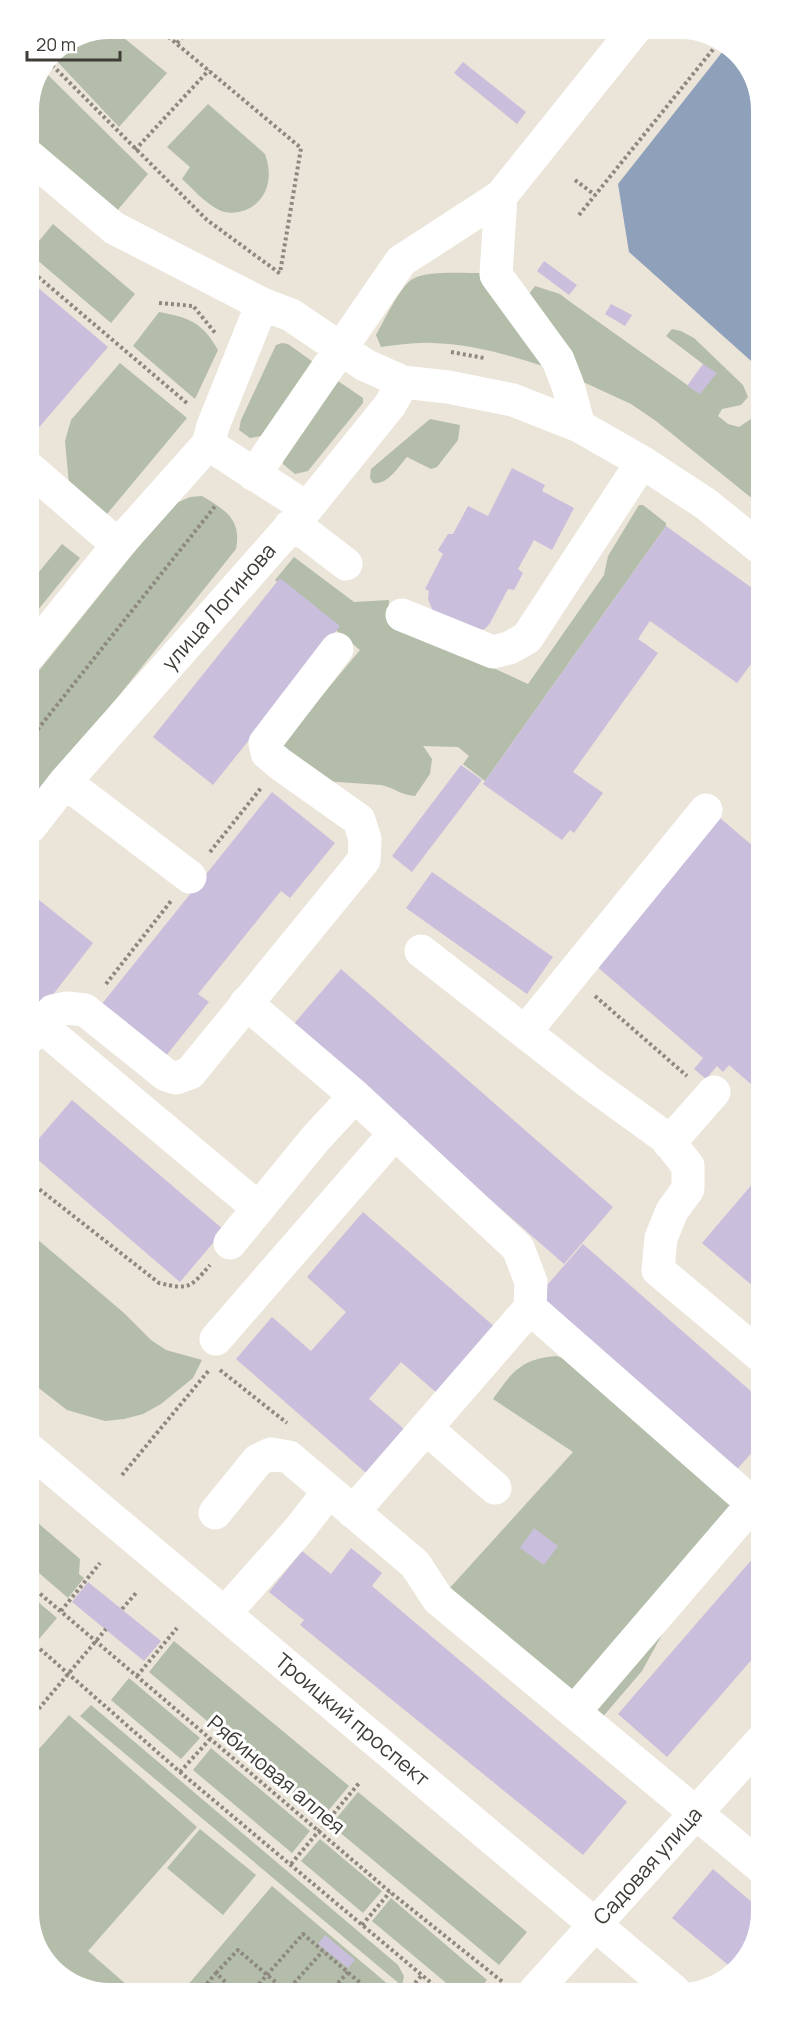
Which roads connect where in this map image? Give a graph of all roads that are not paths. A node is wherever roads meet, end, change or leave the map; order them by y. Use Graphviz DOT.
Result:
graph roads {
  1 [pos="627,39"];
  2 [pos="39,164"];
  3 [pos="501,196"];
  4 [pos="276,309"];
  5 [pos="403,382"];
  6 [pos="579,426"];
  7 [pos="210,435"];
  8 [pos="642,462"];
  9 [pos="254,475"];
  10 [pos="39,477"];
  11 [pos="299,517"];
  12 [pos="751,541"];
  13 [pos="118,545"];
  14 [pos="346,564"];
  15 [pos="402,615"];
  16 [pos="39,644"];
  17 [pos="337,649"];
  18 [pos="65,782"];
  19 [pos="706,810"];
  20 [pos="39,815"];
  21 [pos="190,877"];
  22 [pos="421,951"];
  23 [pos="246,1003"];
  24 [pos="39,1027"];
  25 [pos="525,1032"];
  26 [pos="39,1034"];
  27 [pos="701,1084"];
  28 [pos="355,1096"];
  29 [pos="395,1133"];
  30 [pos="669,1143"];
  31 [pos="258,1208"];
  32 [pos="230,1243"];
  33 [pos="530,1308"];
  34 [pos="216,1339"];
  35 [pos="751,1348"];
  36 [pos="426,1428"];
  37 [pos="39,1458"];
  38 [pos="495,1488"];
  39 [pos="751,1494"];
  40 [pos="341,1502"];
  41 [pos="751,1504"];
  42 [pos="215,1513"];
  43 [pos="225,1613"];
  44 [pos="573,1712"];
  45 [pos="751,1752"];
  46 [pos="696,1812"];
  47 [pos="751,1859"];
  48 [pos="595,1924"];
  49 [pos="526,1983"];
  50 [pos="665,1983"];
  1 -- 3 [label="street"];
  2 -- 4 [label="street"];
  3 -- 6 [label="street"];
  3 -- 9 [label="street"];
  4 -- 5 [label="street"];
  4 -- 7 [label="street"];
  5 -- 6 [label="street"];
  5 -- 11 [label="street, улица Логинова"];
  6 -- 8 [label="street"];
  7 -- 9 [label="street"];
  7 -- 13 [label="street"];
  8 -- 12 [label="street"];
  8 -- 15 [label="street"];
  9 -- 11 [label="street"];
  10 -- 13 [label="street"];
  11 -- 14 [label="street"];
  11 -- 18 [label="street, улица Логинова"];
  13 -- 16 [label="street"];
  17 -- 23 [label="street"];
  18 -- 20 [label="street, улица Логинова"];
  18 -- 21 [label="street"];
  19 -- 25 [label="street"];
  22 -- 25 [label="street"];
  23 -- 24 [label="street"];
  23 -- 28 [label="street"];
  25 -- 30 [label="street"];
  26 -- 31 [label="street"];
  27 -- 30 [label="street"];
  28 -- 29 [label="street"];
  28 -- 31 [label="street"];
  29 -- 33 [label="street"];
  29 -- 34 [label="street"];
  30 -- 35 [label="street"];
  31 -- 32 [label="street"];
  33 -- 36 [label="street"];
  33 -- 39 [label="street"];
  36 -- 38 [label="street"];
  36 -- 40 [label="street"];
  37 -- 43 [label="street, Троицкий проспект"];
  40 -- 42 [label="street"];
  40 -- 43 [label="street"];
  40 -- 44 [label="street"];
  41 -- 44 [label="street"];
  43 -- 48 [label="street, Троицкий проспект"];
  44 -- 46 [label="street"];
  45 -- 46 [label="street, Садовая улица"];
  46 -- 47 [label="street"];
  46 -- 48 [label="street, Садовая улица"];
  48 -- 49 [label="street, Садовая улица"];
  48 -- 50 [label="street, Троицкий проспект"];
}
